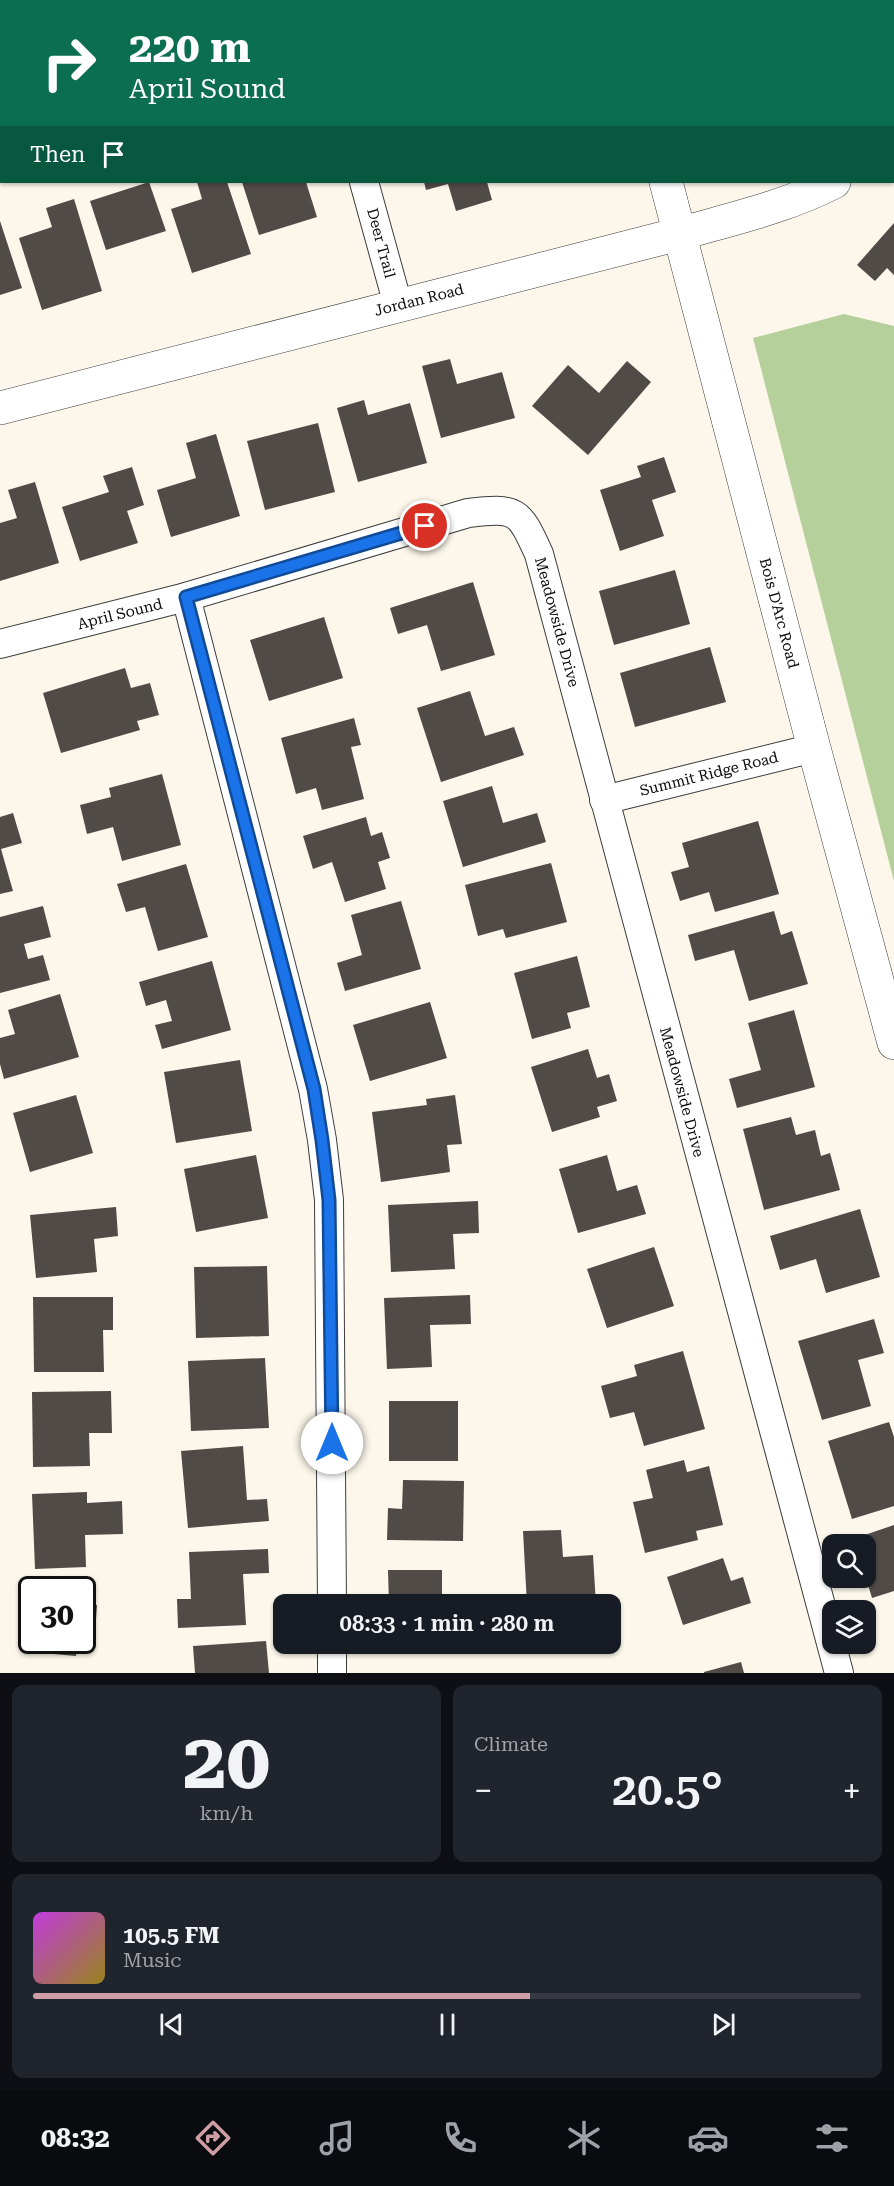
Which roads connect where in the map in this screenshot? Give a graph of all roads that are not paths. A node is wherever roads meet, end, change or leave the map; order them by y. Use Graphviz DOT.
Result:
graph roads {
  1 [pos="364,183"];
  2 [pos="666,183"];
  3 [pos="832,183"];
  4 [pos="679,234"];
  5 [pos="398,305"];
  6 [pos="0,408"];
  7 [pos="517,514"];
  8 [pos="186,597"];
  9 [pos="0,644"];
  10 [pos="814,748"];
  11 [pos="604,800"];
  12 [pos="894,1043"];
  13 [pos="332,1594"];
  14 [pos="332,1654"];
  15 [pos="332,1673"];
  16 [pos="839,1673"];
  1 -- 5 [label="street, Deer Trail"];
  2 -- 4 [label="street, Bois D'Arc Road"];
  3 -- 4 [label="street, Jordan Road"];
  4 -- 5 [label="street, Jordan Road"];
  4 -- 10 [label="street, Bois D'Arc Road"];
  5 -- 6 [label="street, Jordan Road"];
  7 -- 8 [label="street, April Sound"];
  7 -- 11 [label="street, Meadowside Drive"];
  8 -- 9 [label="street, April Sound"];
  8 -- 13 [label="street"];
  10 -- 11 [label="street, Summit Ridge Road"];
  10 -- 12 [label="street, Bois D'Arc Road"];
  11 -- 16 [label="street, Meadowside Drive"];
  14 -- 15 [label="street"];
}
